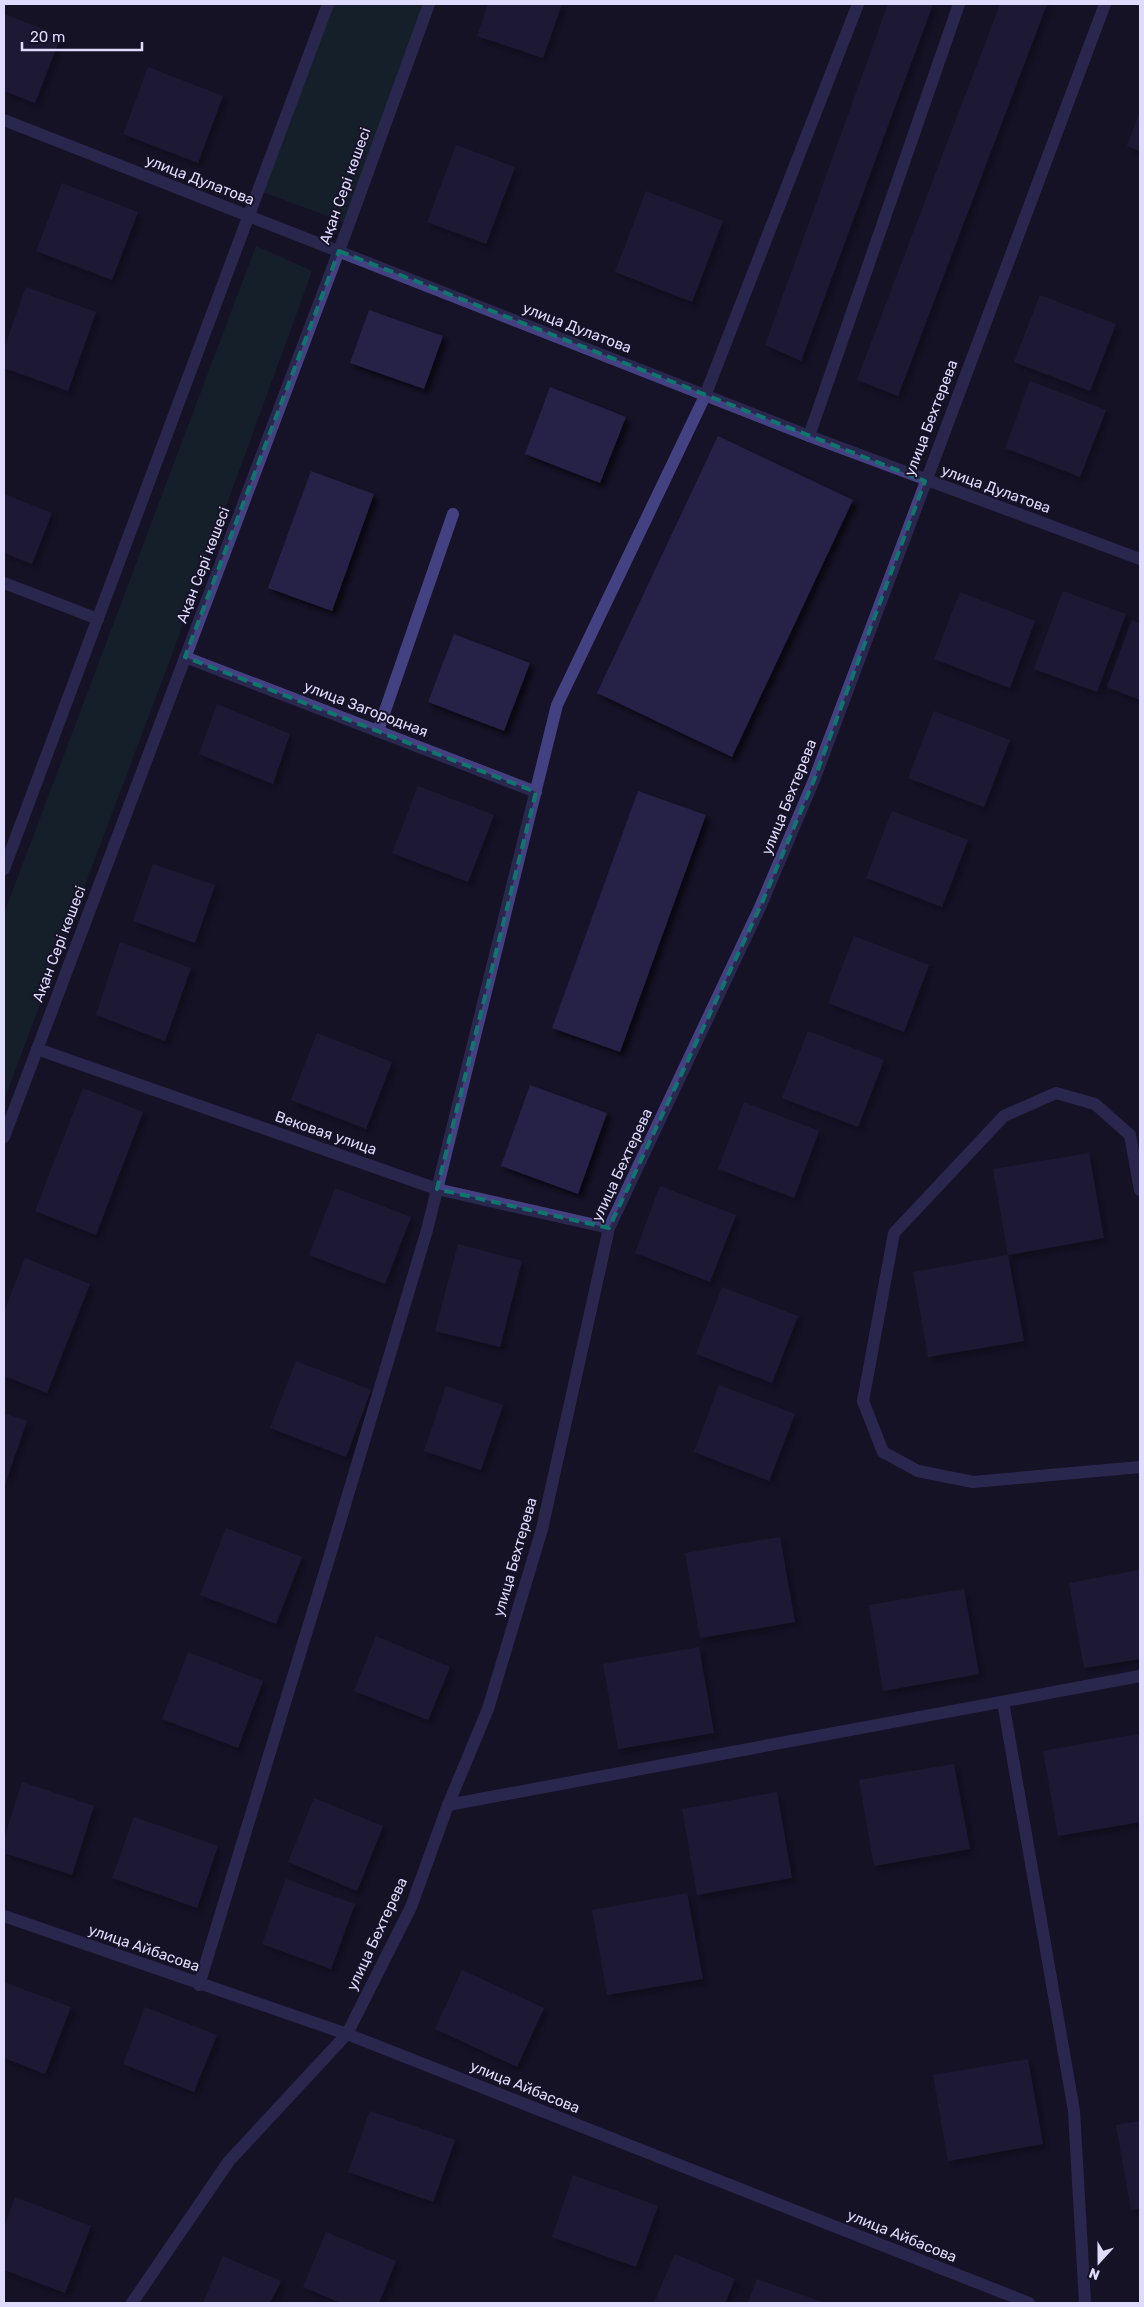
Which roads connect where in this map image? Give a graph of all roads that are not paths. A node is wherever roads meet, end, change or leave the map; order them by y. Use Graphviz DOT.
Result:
graph roads {
  1 [pos="328,4"];
  2 [pos="429,4"];
  3 [pos="858,4"];
  4 [pos="959,4"];
  5 [pos="1105,4"];
  6 [pos="4,120"];
  7 [pos="248,216"];
  8 [pos="338,251"];
  9 [pos="705,396"];
  10 [pos="810,436"];
  11 [pos="925,481"];
  12 [pos="453,514"];
  13 [pos="1140,559"];
  14 [pos="4,583"];
  15 [pos="98,620"];
  16 [pos="185,657"];
  17 [pos="378,731"];
  18 [pos="536,792"];
  19 [pos="4,869"];
  20 [pos="37,1049"];
  21 [pos="4,1137"];
  22 [pos="437,1189"];
  23 [pos="1140,1190"];
  24 [pos="609,1228"];
  25 [pos="1140,1467"];
  26 [pos="1140,1676"];
  27 [pos="1003,1702"];
  28 [pos="448,1806"];
  29 [pos="4,1916"];
  30 [pos="199,1984"];
  31 [pos="347,2034"];
  32 [pos="132,2303"];
  33 [pos="1029,2303"];
  34 [pos="1085,2303"];
  1 -- 7 [label="street"];
  2 -- 8 [label="street, Ақан Сері көшесі"];
  3 -- 9 [label="street"];
  4 -- 10 [label="street"];
  5 -- 11 [label="street, улица Бехтерева"];
  6 -- 7 [label="street, улица Дулатова"];
  7 -- 8 [label="street, улица Дулатова"];
  7 -- 15 [label="street"];
  8 -- 9 [label="street, улица Дулатова"];
  8 -- 16 [label="street, Ақан Сері көшесі"];
  9 -- 10 [label="street, улица Дулатова"];
  9 -- 18 [label="street"];
  10 -- 11 [label="street, улица Дулатова"];
  11 -- 13 [label="street, улица Дулатова"];
  11 -- 24 [label="street, улица Бехтерева"];
  12 -- 17 [label="street"];
  14 -- 15 [label="street"];
  15 -- 19 [label="street"];
  16 -- 17 [label="street, улица Загородная"];
  16 -- 20 [label="street, Ақан Сері көшесі"];
  17 -- 18 [label="street, улица Загородная"];
  18 -- 22 [label="street"];
  20 -- 21 [label="street, Ақан Сері көшесі"];
  20 -- 22 [label="street, Вековая улица"];
  22 -- 24 [label="street, Вековая улица"];
  22 -- 30 [label="street"];
  23 -- 25 [label="street"];
  24 -- 28 [label="street, улица Бехтерева"];
  26 -- 27 [label="street"];
  27 -- 28 [label="street"];
  27 -- 34 [label="street"];
  28 -- 31 [label="street, улица Бехтерева"];
  29 -- 30 [label="street, улица Айбасова"];
  30 -- 31 [label="street, улица Айбасова"];
  31 -- 32 [label="street, улица Бехтерева"];
  31 -- 33 [label="street, улица Айбасова"];
}
